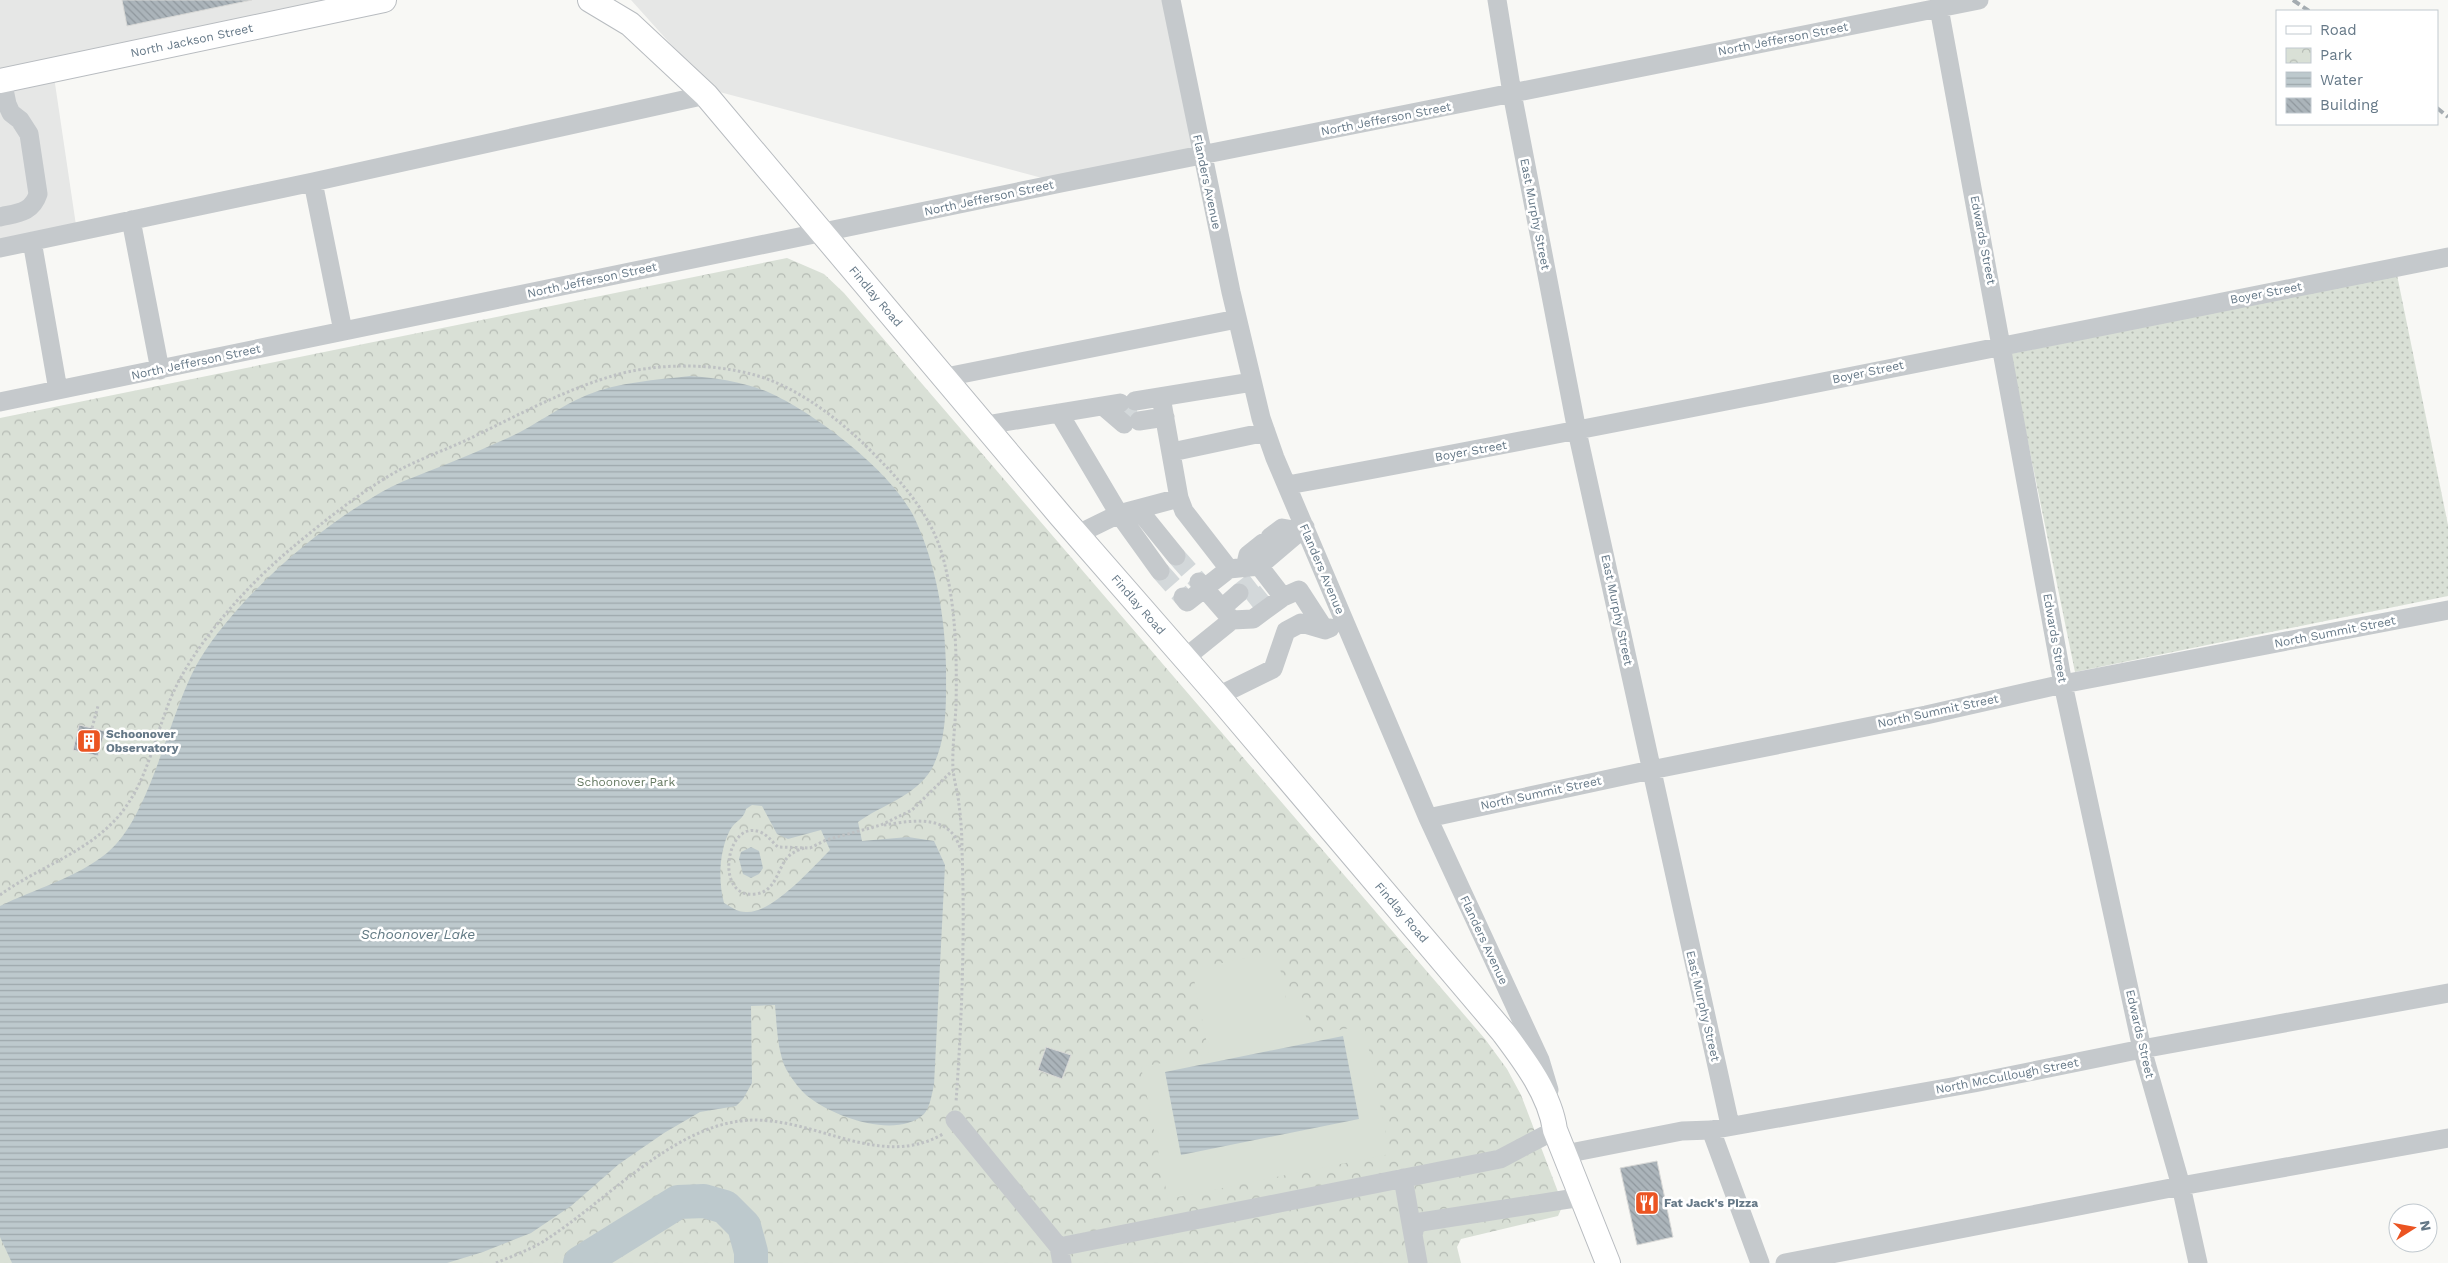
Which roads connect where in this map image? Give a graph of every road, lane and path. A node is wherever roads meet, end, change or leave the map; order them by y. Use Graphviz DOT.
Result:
graph roads {
  1 [pos="384,0"];
  2 [pos="590,0"];
  3 [pos="1171,0"];
  4 [pos="1497,0"];
  5 [pos="1979,0"];
  6 [pos="1939,8"];
  7 [pos="1,81"];
  8 [pos="1512,93"];
  9 [pos="706,95"];
  10 [pos="1202,156"];
  11 [pos="313,182"];
  12 [pos="0,217"];
  13 [pos="132,220"];
  14 [pos="823,232"];
  15 [pos="32,241"];
  16 [pos="0,248"];
  17 [pos="2448,257"];
  18 [pos="1237,319"];
  19 [pos="343,331"];
  20 [pos="2002,344"];
  21 [pos="160,370"];
  22 [pos="946,377"];
  23 [pos="1252,382"];
  24 [pos="58,390"];
  25 [pos="0,402"];
  26 [pos="1163,407"];
  27 [pos="1059,413"];
  28 [pos="986,425"];
  29 [pos="1266,432"];
  30 [pos="1577,432"];
  31 [pos="1172,452"];
  32 [pos="1288,485"];
  33 [pos="1179,498"];
  34 [pos="1138,509"];
  35 [pos="1119,514"];
  36 [pos="1302,529"];
  37 [pos="1078,534"];
  38 [pos="1176,556"];
  39 [pos="1160,571"];
  40 [pos="1257,583"];
  41 [pos="1202,585"];
  42 [pos="1182,597"];
  43 [pos="2448,610"];
  44 [pos="1227,614"];
  45 [pos="1345,622"];
  46 [pos="1325,630"];
  47 [pos="1186,658"];
  48 [pos="2063,684"];
  49 [pos="1218,696"];
  50 [pos="98,706"];
  51 [pos="92,728"];
  52 [pos="953,769"];
  53 [pos="1651,770"];
  54 [pos="1428,818"];
  55 [pos="881,825"];
  56 [pos="804,848"];
  57 [pos="962,852"];
  58 [pos="0,895"];
  59 [pos="2448,993"];
  60 [pos="2142,1049"];
  61 [pos="955,1120"];
  62 [pos="1554,1121"];
  63 [pos="1730,1125"];
  64 [pos="1711,1130"];
  65 [pos="2448,1138"];
  66 [pos="1565,1154"];
  67 [pos="1403,1178"];
  68 [pos="2181,1186"];
  69 [pos="1582,1197"];
  70 [pos="1413,1235"];
  71 [pos="1060,1255"];
  72 [pos="496,1263"];
  73 [pos="1418,1263"];
  74 [pos="1608,1263"];
  75 [pos="1760,1263"];
  76 [pos="1785,1263"];
  77 [pos="2198,1263"];
  1 -- 7 [label="main road, North Jackson Street"];
  2 -- 9 [label="main road, Findlay Road"];
  3 -- 10 [label="street, Flanders Avenue"];
  4 -- 8 [label="street, East Murphy Street"];
  5 -- 6 [label="street, North Jefferson Street"];
  6 -- 8 [label="street, North Jefferson Street"];
  6 -- 20 [label="street, Edwards Street"];
  7 -- 12 [label="street"];
  8 -- 10 [label="street, North Jefferson Street"];
  8 -- 30 [label="street, East Murphy Street"];
  9 -- 11 [label="street"];
  9 -- 14 [label="main road, Findlay Road"];
  10 -- 14 [label="street, North Jefferson Street"];
  10 -- 18 [label="street, Flanders Avenue"];
  11 -- 13 [label="street"];
  11 -- 19 [label="street"];
  13 -- 15 [label="street"];
  13 -- 21 [label="street"];
  14 -- 19 [label="street, North Jefferson Street"];
  14 -- 22 [label="main road, Findlay Road"];
  15 -- 16 [label="street"];
  15 -- 24 [label="street"];
  17 -- 20 [label="street, Boyer Street"];
  18 -- 22 [label="street"];
  18 -- 23 [label="street, Flanders Avenue"];
  19 -- 21 [label="street, North Jefferson Street"];
  20 -- 30 [label="street, Boyer Street"];
  20 -- 48 [label="street, Edwards Street"];
  21 -- 24 [label="street, North Jefferson Street"];
  22 -- 28 [label="main road, Findlay Road"];
  23 -- 26 [label="street"];
  23 -- 29 [label="street, Flanders Avenue"];
  24 -- 25 [label="street, North Jefferson Street"];
  26 -- 27 [label="street"];
  26 -- 31 [label="street"];
  27 -- 28 [label="street"];
  27 -- 35 [label="street"];
  28 -- 37 [label="main road, Findlay Road"];
  29 -- 31 [label="street"];
  29 -- 32 [label="street, Flanders Avenue"];
  30 -- 32 [label="street, Boyer Street"];
  30 -- 53 [label="street, East Murphy Street"];
  31 -- 33 [label="street"];
  32 -- 36 [label="street, Flanders Avenue"];
  33 -- 34 [label="street"];
  33 -- 40 [label="street"];
  34 -- 35 [label="street"];
  34 -- 38 [label="street"];
  35 -- 37 [label="street"];
  35 -- 39 [label="street"];
  36 -- 40 [label="street"];
  36 -- 40 [label="street"];
  36 -- 45 [label="street, Flanders Avenue"];
  37 -- 47 [label="main road, Findlay Road"];
  40 -- 41 [label="street"];
  40 -- 44 [label="street"];
  40 -- 44 [label="street"];
  40 -- 46 [label="street"];
  41 -- 42 [label="street"];
  41 -- 44 [label="street"];
  43 -- 48 [label="street, North Summit Street"];
  44 -- 47 [label="street"];
  45 -- 46 [label="street"];
  45 -- 54 [label="street, Flanders Avenue"];
  46 -- 49 [label="street"];
  47 -- 49 [label="main road, Findlay Road"];
  48 -- 53 [label="street, North Summit Street"];
  48 -- 60 [label="street, Edwards Street"];
  49 -- 62 [label="main road, Findlay Road"];
  50 -- 51 [label="path"];
  52 -- 55 [label="path"];
  52 -- 57 [label="path"];
  52 -- 58 [label="path"];
  53 -- 54 [label="street, North Summit Street"];
  53 -- 63 [label="street, East Murphy Street"];
  54 -- 62 [label="street, Flanders Avenue"];
  55 -- 56 [label="path"];
  55 -- 57 [label="path"];
  56 -- 56 [label="path"];
  57 -- 61 [label="path"];
  59 -- 60 [label="street, North McCullough Street"];
  60 -- 63 [label="street, North McCullough Street"];
  60 -- 68 [label="street, Edwards Street"];
  61 -- 71 [label="street"];
  61 -- 72 [label="path"];
  62 -- 66 [label="main road, Findlay Road"];
  62 -- 67 [label="street"];
  63 -- 64 [label="street, North McCullough Street"];
  64 -- 66 [label="street, North McCullough Street"];
  64 -- 75 [label="street"];
  65 -- 68 [label="street"];
  66 -- 69 [label="main road, Findlay Road"];
  67 -- 70 [label="street"];
  67 -- 71 [label="street"];
  68 -- 76 [label="street"];
  68 -- 77 [label="street, Edwards Street"];
  69 -- 70 [label="street"];
  69 -- 74 [label="main road, Findlay Road"];
  70 -- 73 [label="street"];
}
